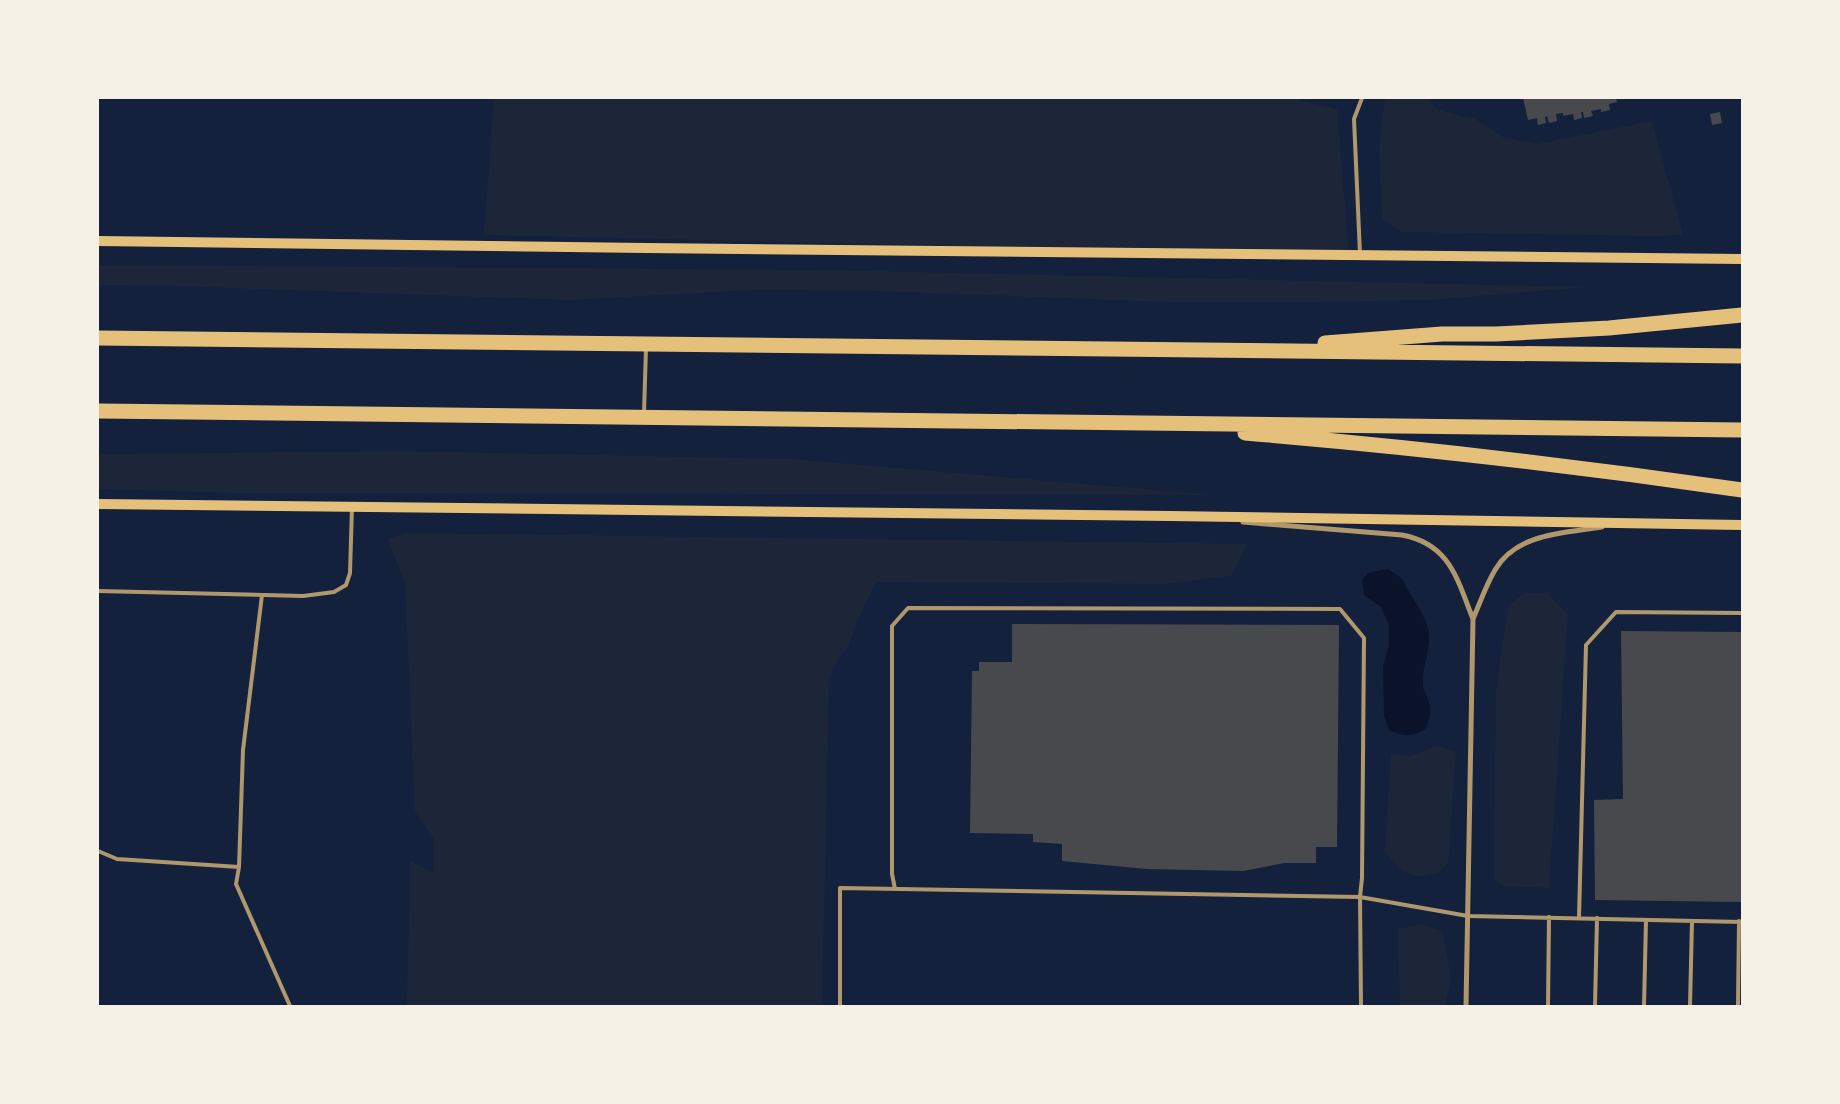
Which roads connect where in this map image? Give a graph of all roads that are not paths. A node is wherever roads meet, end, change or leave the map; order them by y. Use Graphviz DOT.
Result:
graph roads {
  1 [pos="1362,98"];
  2 [pos="98,241"];
  3 [pos="1360,256"];
  4 [pos="1742,259"];
  5 [pos="1742,315"];
  6 [pos="98,338"];
  7 [pos="646,344"];
  8 [pos="1221,350"];
  9 [pos="1742,356"];
  10 [pos="98,412"];
  11 [pos="644,418"];
  12 [pos="1117,423"];
  13 [pos="1742,430"];
  14 [pos="1742,490"];
  15 [pos="98,504"];
  16 [pos="352,507"];
  17 [pos="1170,516"];
  18 [pos="1622,524"];
  19 [pos="1742,525"];
  20 [pos="98,591"];
  21 [pos="262,595"];
  22 [pos="1742,613"];
  23 [pos="1472,619"];
  24 [pos="98,851"];
  25 [pos="239,867"];
  26 [pos="895,889"];
  27 [pos="1360,897"];
  28 [pos="1468,916"];
  29 [pos="1549,917"];
  30 [pos="1578,918"];
  31 [pos="1598,918"];
  32 [pos="1646,920"];
  33 [pos="1692,921"];
  34 [pos="1741,921"];
  35 [pos="290,1006"];
  36 [pos="840,1006"];
  37 [pos="1361,1006"];
  38 [pos="1466,1006"];
  39 [pos="1548,1006"];
  40 [pos="1595,1006"];
  41 [pos="1644,1006"];
  42 [pos="1690,1006"];
  43 [pos="1738,1006"];
  1 -- 3 [label="lane"];
  2 -- 3 [label="main road"];
  3 -- 4 [label="main road"];
  5 -- 8 [label="highway"];
  6 -- 7 [label="highway"];
  7 -- 8 [label="highway"];
  7 -- 11 [label="lane"];
  8 -- 9 [label="highway"];
  10 -- 11 [label="highway"];
  11 -- 12 [label="highway"];
  12 -- 13 [label="highway"];
  12 -- 14 [label="highway"];
  15 -- 16 [label="main road"];
  16 -- 17 [label="main road"];
  16 -- 21 [label="lane"];
  17 -- 18 [label="main road"];
  17 -- 23 [label="street"];
  18 -- 19 [label="main road"];
  18 -- 23 [label="street"];
  20 -- 21 [label="lane"];
  21 -- 25 [label="lane"];
  22 -- 30 [label="lane"];
  23 -- 28 [label="street"];
  24 -- 25 [label="lane"];
  25 -- 35 [label="lane"];
  26 -- 27 [label="lane"];
  26 -- 27 [label="lane"];
  26 -- 36 [label="lane"];
  27 -- 28 [label="lane"];
  27 -- 37 [label="lane"];
  28 -- 29 [label="lane"];
  28 -- 38 [label="street"];
  29 -- 30 [label="lane"];
  29 -- 39 [label="lane"];
  30 -- 31 [label="lane"];
  31 -- 32 [label="lane"];
  31 -- 40 [label="lane"];
  32 -- 33 [label="lane"];
  32 -- 41 [label="lane"];
  33 -- 34 [label="lane"];
  33 -- 42 [label="lane"];
  34 -- 43 [label="lane"];
}
